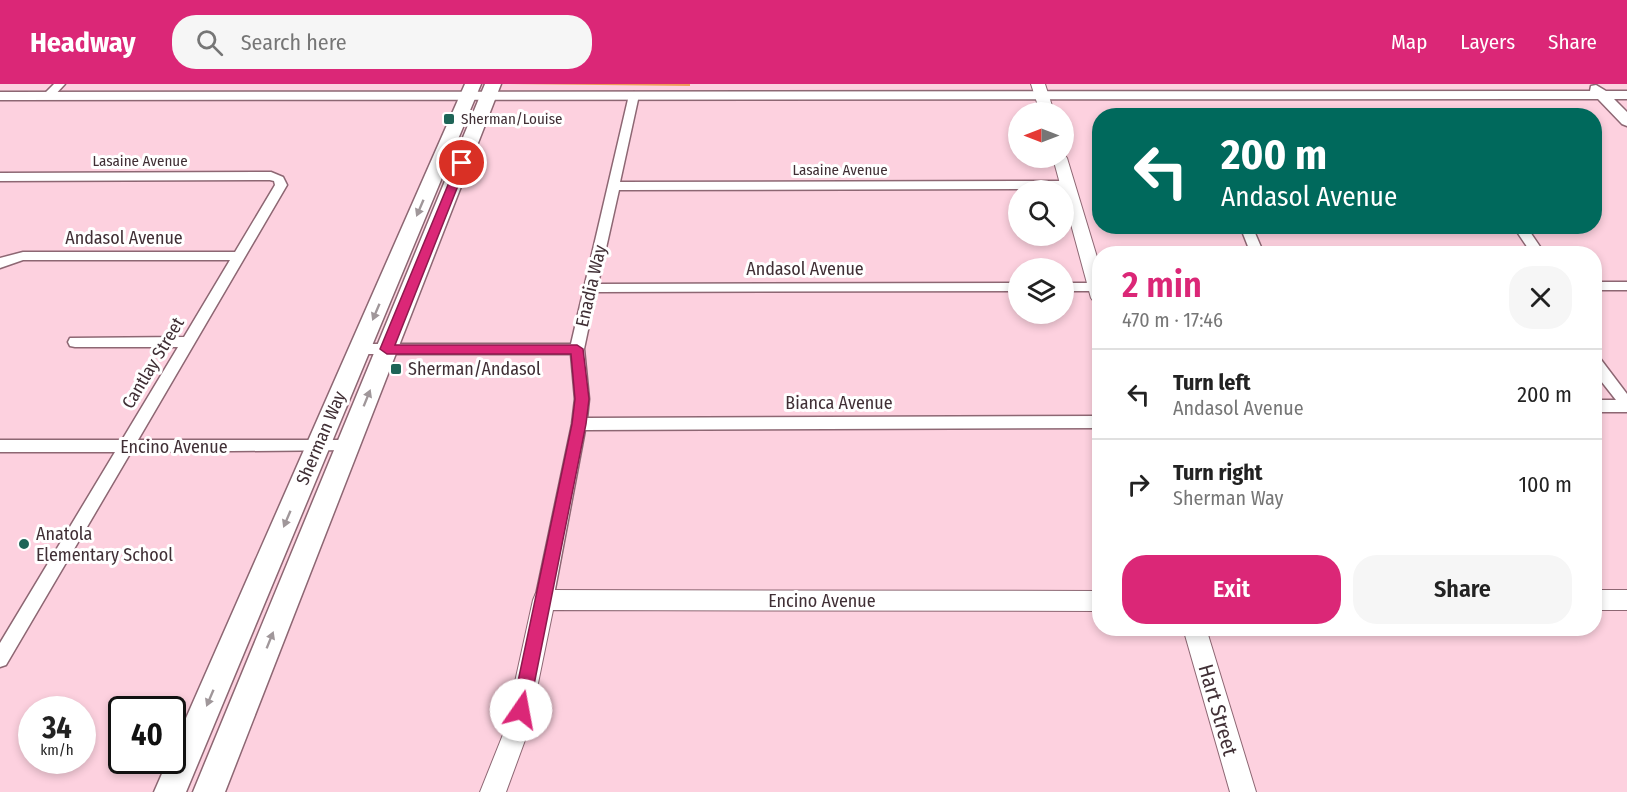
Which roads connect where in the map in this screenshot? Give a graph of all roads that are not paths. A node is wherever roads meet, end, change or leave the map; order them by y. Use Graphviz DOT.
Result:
graph roads {
  1 [pos="60,84"];
  2 [pos="1596,89"];
  3 [pos="481,90"];
  4 [pos="1040,90"];
  5 [pos="634,95"];
  6 [pos="1627,95"];
  7 [pos="0,96"];
  8 [pos="48,96"];
  9 [pos="1627,121"];
  10 [pos="0,177"];
  11 [pos="279,179"];
  12 [pos="1008,185"];
  13 [pos="613,186"];
  14 [pos="1074,209"];
  15 [pos="239,256"];
  16 [pos="5,261"];
  17 [pos="1092,270"];
  18 [pos="1602,286"];
  19 [pos="1627,286"];
  20 [pos="1008,287"];
  21 [pos="591,288"];
  22 [pos="1074,288"];
  23 [pos="1092,289"];
  24 [pos="75,342"];
  25 [pos="188,342"];
  26 [pos="360,349"];
  27 [pos="387,349"];
  28 [pos="577,349"];
  29 [pos="1602,372"];
  30 [pos="1627,405"];
  31 [pos="1602,406"];
  32 [pos="1092,422"];
  33 [pos="579,424"];
  34 [pos="0,446"];
  35 [pos="318,446"];
  36 [pos="347,446"];
  37 [pos="126,447"];
  38 [pos="544,600"];
  39 [pos="1602,600"];
  40 [pos="1627,600"];
  41 [pos="1092,602"];
  42 [pos="1196,636"];
  43 [pos="0,659"];
  44 [pos="170,792"];
  45 [pos="209,792"];
  46 [pos="493,792"];
  47 [pos="1243,792"];
  1 -- 8 [label="street"];
  2 -- 4 [label="main road"];
  2 -- 6 [label="main road"];
  2 -- 9 [label="main road"];
  3 -- 5 [label="main road"];
  3 -- 8 [label="main road"];
  3 -- 26 [label="main road, Sherman Way, one-way"];
  3 -- 27 [label="main road, Sherman Way"];
  4 -- 5 [label="main road"];
  5 -- 13 [label="street, Enadia Way"];
  7 -- 8 [label="main road"];
  10 -- 11 [label="street, Lasaine Avenue"];
  11 -- 15 [label="street, Cantlay Street"];
  12 -- 13 [label="street, Lasaine Avenue"];
  13 -- 21 [label="street, Enadia Way"];
  14 -- 17 [label="street"];
  15 -- 16 [label="street, Andasol Avenue"];
  15 -- 25 [label="street, Cantlay Street"];
  18 -- 19 [label="street"];
  20 -- 21 [label="street, Andasol Avenue"];
  21 -- 28 [label="street, Enadia Way"];
  22 -- 23 [label="street"];
  24 -- 25 [label="street"];
  25 -- 37 [label="street, Cantlay Street"];
  26 -- 27 [label="street"];
  26 -- 35 [label="main road, Sherman Way"];
  27 -- 28 [label="street"];
  36 -- 27 [label="main road, Sherman Way, one-way"];
  28 -- 33 [label="street, Enadia Way"];
  29 -- 30 [label="street"];
  30 -- 31 [label="street"];
  32 -- 33 [label="street, Bianca Avenue"];
  33 -- 38 [label="street, Enadia Way"];
  34 -- 37 [label="street, Encino Avenue"];
  35 -- 36 [label="street, Encino Avenue"];
  35 -- 37 [label="street, Encino Avenue"];
  35 -- 44 [label="main road, Sherman Way, one-way"];
  45 -- 36 [label="main road, Sherman Way, one-way"];
  37 -- 43 [label="street, Cantlay Street"];
  38 -- 41 [label="street, Encino Avenue"];
  38 -- 46 [label="street, Enadia Way"];
  39 -- 40 [label="street"];
  42 -- 47 [label="street, Hart Street"];
}
